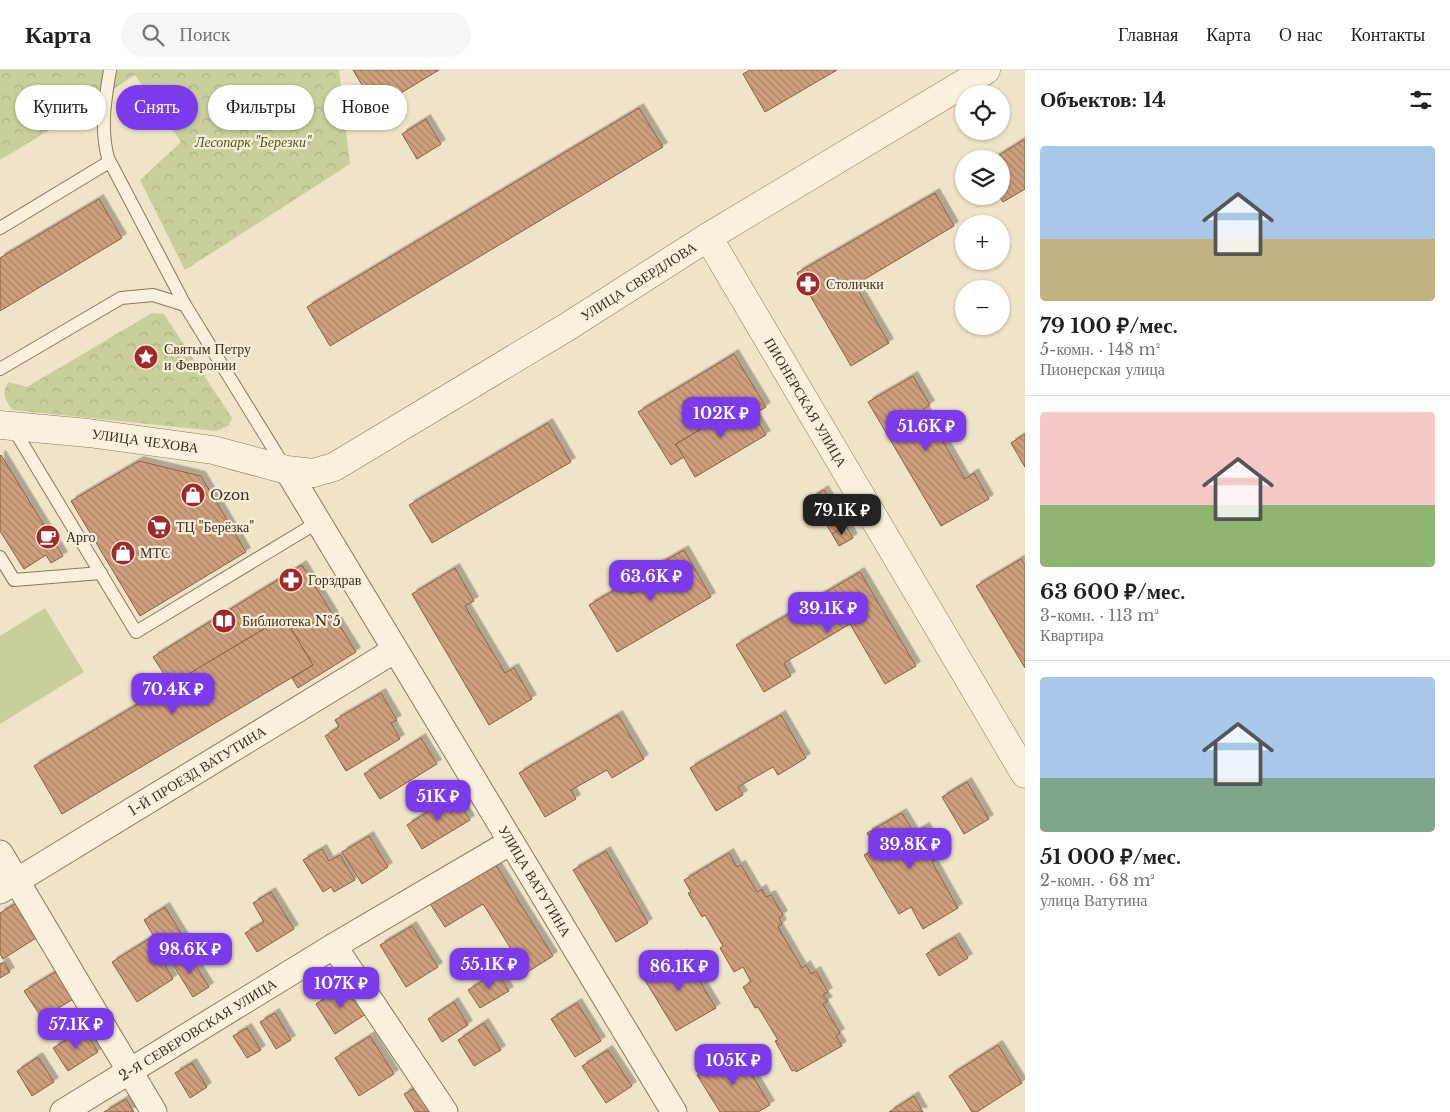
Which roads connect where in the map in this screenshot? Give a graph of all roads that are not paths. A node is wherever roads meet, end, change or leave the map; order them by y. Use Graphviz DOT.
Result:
graph roads {
  1 [pos="110,70"];
  2 [pos="986,70"];
  3 [pos="109,162"];
  4 [pos="0,228"];
  5 [pos="708,237"];
  6 [pos="185,305"];
  7 [pos="0,369"];
  8 [pos="6,425"];
  9 [pos="287,470"];
  10 [pos="318,522"];
  11 [pos="0,557"];
  12 [pos="101,573"];
  13 [pos="395,650"];
  14 [pos="1025,774"];
  15 [pos="511,842"];
  16 [pos="0,853"];
  17 [pos="8,886"];
  18 [pos="334,946"];
  19 [pos="130,1072"];
  20 [pos="64,1112"];
  21 [pos="154,1112"];
  22 [pos="445,1112"];
  23 [pos="674,1112"];
  1 -- 3 [label="lane"];
  2 -- 5 [label="street, УЛИЦА СВЕРДЛОВА"];
  3 -- 4 [label="lane"];
  3 -- 6 [label="lane"];
  5 -- 9 [label="street, УЛИЦА СВЕРДЛОВА"];
  5 -- 14 [label="street, ПИОНЕРСКАЯ УЛИЦА"];
  6 -- 7 [label="lane"];
  6 -- 9 [label="lane"];
  8 -- 9 [label="street, УЛИЦА ЧЕХОВА"];
  8 -- 12 [label="lane"];
  9 -- 10 [label="street, УЛИЦА ВАТУТИНА"];
  10 -- 12 [label="lane"];
  10 -- 13 [label="street, УЛИЦА ВАТУТИНА"];
  11 -- 12 [label="lane"];
  13 -- 15 [label="street, УЛИЦА ВАТУТИНА"];
  13 -- 17 [label="street, 1-Й ПРОЕЗД ВАТУТИНА"];
  15 -- 18 [label="street, 2-Я СЕВЕРОВСКАЯ УЛИЦА"];
  15 -- 23 [label="street, УЛИЦА ВАТУТИНА"];
  16 -- 17 [label="street"];
  17 -- 19 [label="street"];
  18 -- 19 [label="street, 2-Я СЕВЕРОВСКАЯ УЛИЦА"];
  18 -- 22 [label="street"];
  19 -- 20 [label="street, 2-Я СЕВЕРОВСКАЯ УЛИЦА"];
  19 -- 21 [label="street"];
}
